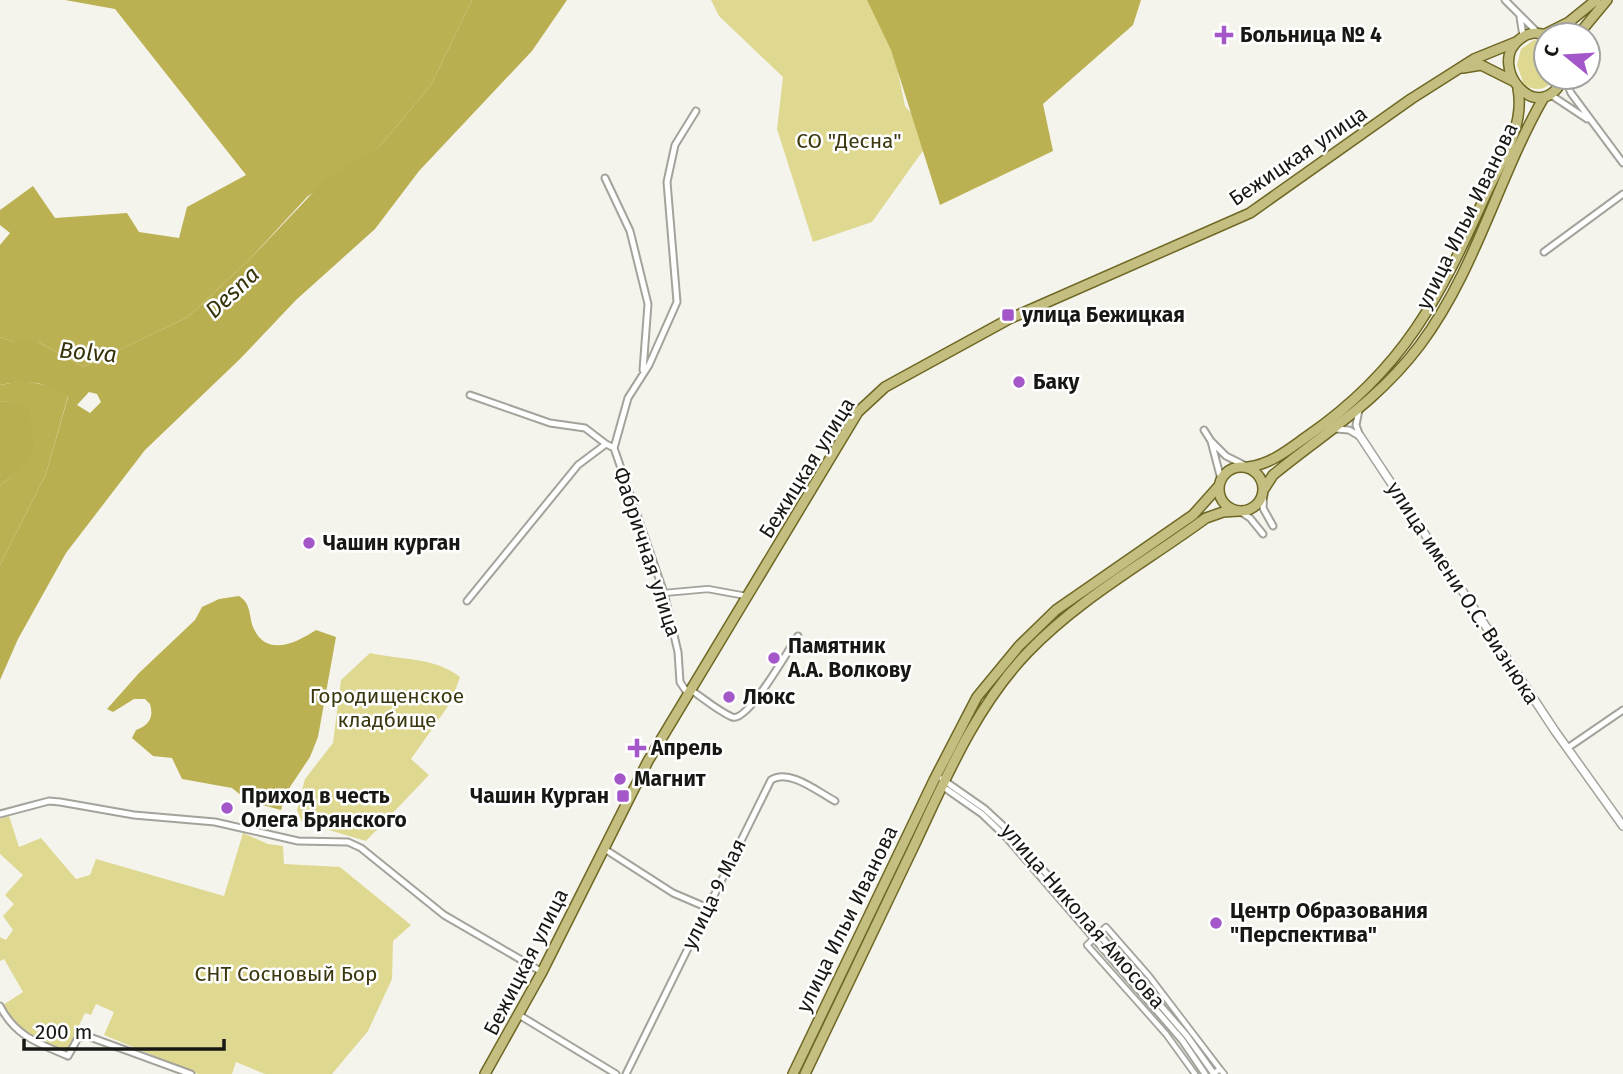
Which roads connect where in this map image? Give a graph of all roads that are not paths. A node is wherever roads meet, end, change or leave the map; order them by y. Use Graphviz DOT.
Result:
graph roads {
  1 [pos="1505,0"];
  2 [pos="1596,0"];
  3 [pos="1607,0"];
  4 [pos="1518,14"];
  5 [pos="1570,21"];
  6 [pos="1590,21"];
  7 [pos="1532,25"];
  8 [pos="1532,36"];
  9 [pos="1519,39"];
  10 [pos="1458,70"];
  11 [pos="1516,85"];
  12 [pos="1551,91"];
  13 [pos="1570,91"];
  14 [pos="1547,96"];
  15 [pos="696,111"];
  16 [pos="1592,123"];
  17 [pos="1623,163"];
  18 [pos="605,178"];
  19 [pos="1623,194"];
  20 [pos="1545,252"];
  21 [pos="643,370"];
  22 [pos="470,395"];
  23 [pos="1359,410"];
  24 [pos="1336,429"];
  25 [pos="1204,430"];
  26 [pos="1360,436"];
  27 [pos="1211,441"];
  28 [pos="606,444"];
  29 [pos="614,447"];
  30 [pos="1248,467"];
  31 [pos="1220,483"];
  32 [pos="1264,489"];
  33 [pos="1239,511"];
  34 [pos="1273,526"];
  35 [pos="1264,534"];
  36 [pos="664,593"];
  37 [pos="748,596"];
  38 [pos="467,601"];
  39 [pos="798,636"];
  40 [pos="689,692"];
  41 [pos="1623,710"];
  42 [pos="1569,747"];
  43 [pos="935,777"];
  44 [pos="944,784"];
  45 [pos="835,802"];
  46 [pos="0,814"];
  47 [pos="1623,826"];
  48 [pos="603,848"];
  49 [pos="708,908"];
  50 [pos="1096,936"];
  51 [pos="542,972"];
  52 [pos="0,1006"];
  53 [pos="519,1015"];
  54 [pos="1220,1069"];
  55 [pos="191,1074"];
  56 [pos="485,1074"];
  57 [pos="616,1074"];
  58 [pos="625,1074"];
  59 [pos="793,1074"];
  60 [pos="805,1074"];
  61 [pos="1195,1074"];
  62 [pos="1206,1074"];
  63 [pos="1213,1074"];
  64 [pos="1224,1074"];
  1 -- 4 [label="street"];
  2 -- 5 [label="main road, Бежицкая улица"];
  3 -- 6 [label="main road"];
  4 -- 7 [label="street"];
  4 -- 9 [label="street"];
  8 -- 9 [label="main road, Бежицкая улица"];
  9 -- 10 [label="main road, Бежицкая улица"];
  9 -- 11 [label="main road, улица Ильи Иванова"];
  10 -- 11 [label="main road"];
  10 -- 37 [label="main road, Бежицкая улица"];
  11 -- 14 [label="main road"];
  11 -- 30 [label="main road, улица Ильи Иванова"];
  12 -- 14 [label="main road, улица Ильи Иванова"];
  13 -- 16 [label="street"];
  14 -- 16 [label="street"];
  14 -- 23 [label="main road, улица Ильи Иванова"];
  15 -- 21 [label="street, Фабричная улица"];
  16 -- 17 [label="street"];
  18 -- 21 [label="street, Фабричная улица"];
  19 -- 20 [label="street"];
  21 -- 29 [label="street, Фабричная улица"];
  22 -- 28 [label="street, Фабричная улица"];
  23 -- 24 [label="main road, улица Ильи Иванова"];
  23 -- 26 [label="street"];
  24 -- 26 [label="street"];
  24 -- 32 [label="main road, улица Ильи Иванова"];
  25 -- 27 [label="street"];
  26 -- 42 [label="street, улица имени О.С. Визнюка"];
  27 -- 30 [label="street"];
  27 -- 31 [label="street"];
  28 -- 29 [label="street, Фабричная улица"];
  28 -- 38 [label="street"];
  29 -- 36 [label="street, Фабричная улица"];
  30 -- 31 [label="main road"];
  30 -- 32 [label="main road"];
  31 -- 33 [label="main road"];
  31 -- 43 [label="main road, улица Ильи Иванова"];
  32 -- 33 [label="main road"];
  32 -- 34 [label="street"];
  33 -- 35 [label="street"];
  33 -- 44 [label="main road, улица Ильи Иванова"];
  36 -- 37 [label="street"];
  36 -- 40 [label="street, Фабричная улица"];
  37 -- 40 [label="main road, Бежицкая улица"];
  39 -- 40 [label="street"];
  40 -- 48 [label="main road, Бежицкая улица"];
  41 -- 42 [label="street"];
  42 -- 47 [label="street, улица имени О.С. Визнюка"];
  43 -- 44 [label="street, улица Николая Амосова"];
  43 -- 59 [label="main road, улица Ильи Иванова"];
  44 -- 50 [label="street, улица Николая Амосова"];
  44 -- 60 [label="main road, улица Ильи Иванова"];
  45 -- 49 [label="street, улица 9 Мая"];
  46 -- 51 [label="street"];
  48 -- 49 [label="street"];
  48 -- 51 [label="main road, Бежицкая улица"];
  49 -- 58 [label="street, улица 9 Мая"];
  50 -- 54 [label="street"];
  50 -- 61 [label="street"];
  50 -- 62 [label="street, улица Николая Амосова"];
  50 -- 63 [label="street, улица Николая Амосова"];
  51 -- 53 [label="main road, Бежицкая улица"];
  52 -- 55 [label="street"];
  53 -- 56 [label="main road, Бежицкая улица"];
  53 -- 57 [label="street"];
  54 -- 63 [label="street"];
  54 -- 64 [label="street"];
}
